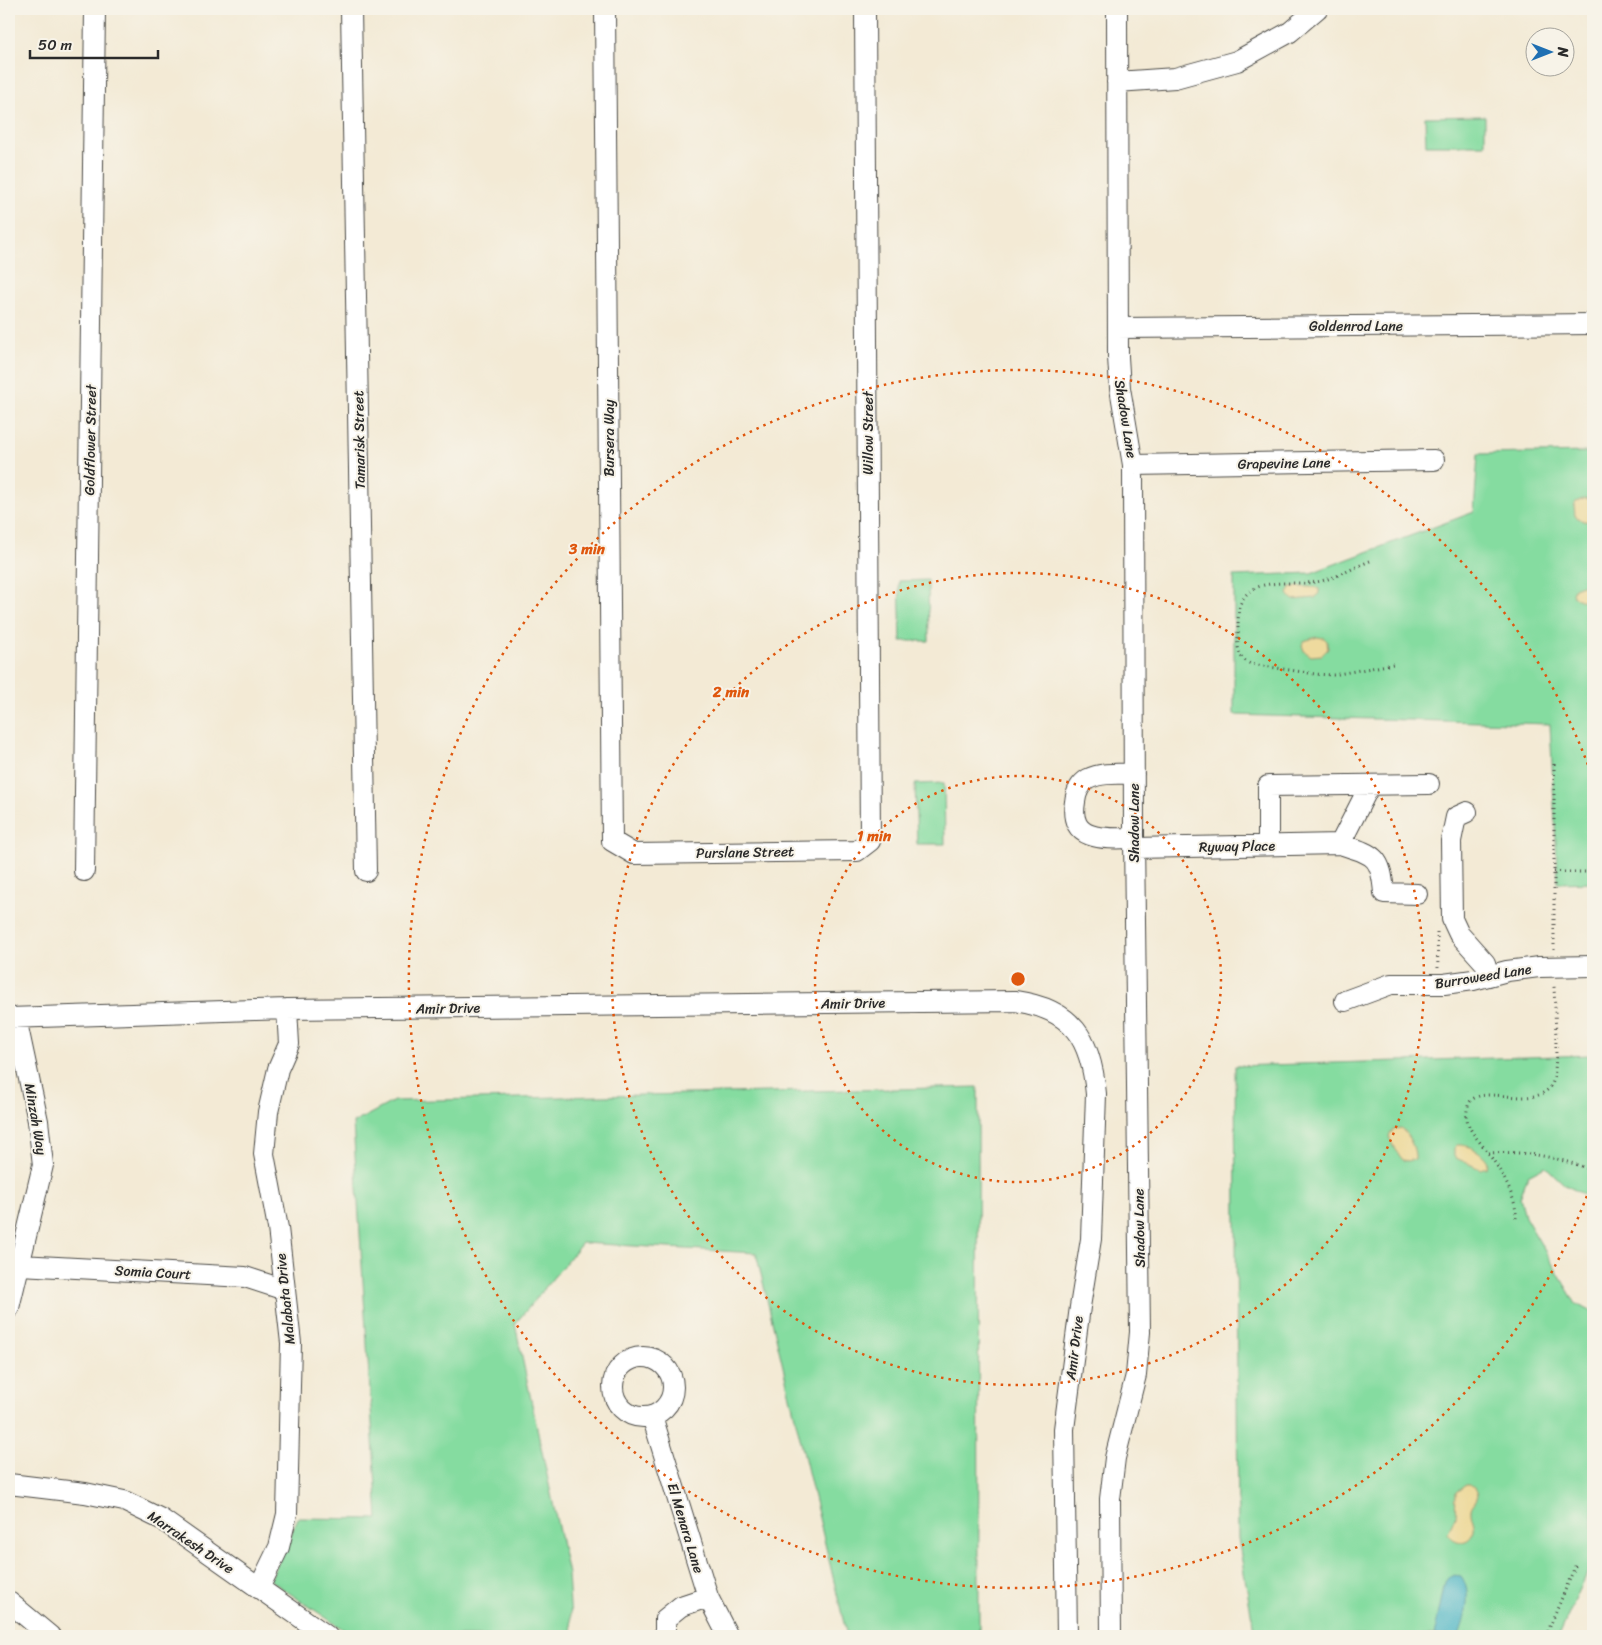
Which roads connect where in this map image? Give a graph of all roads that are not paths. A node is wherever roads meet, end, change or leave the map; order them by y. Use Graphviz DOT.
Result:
graph roads {
  1 [pos="95,9"];
  2 [pos="351,9"];
  3 [pos="606,9"];
  4 [pos="864,9"];
  5 [pos="1117,9"];
  6 [pos="1317,9"];
  7 [pos="1117,82"];
  8 [pos="1593,324"];
  9 [pos="1118,328"];
  10 [pos="1434,460"];
  11 [pos="1134,465"];
  12 [pos="1134,774"];
  13 [pos="1429,784"];
  14 [pos="1370,785"];
  15 [pos="1467,812"];
  16 [pos="1134,843"];
  17 [pos="1340,844"];
  18 [pos="1268,845"];
  19 [pos="857,851"];
  20 [pos="634,854"];
  21 [pos="84,871"];
  22 [pos="366,871"];
  23 [pos="1417,894"];
  24 [pos="1593,966"];
  25 [pos="1489,976"];
  26 [pos="1345,1002"];
  27 [pos="287,1010"];
  28 [pos="12,1018"];
  29 [pos="20,1265"];
  30 [pos="285,1290"];
  31 [pos="9,1308"];
  32 [pos="652,1416"];
  33 [pos="9,1484"];
  34 [pos="259,1588"];
  35 [pos="708,1597"];
  36 [pos="9,1602"];
  37 [pos="50,1636"];
  38 [pos="327,1636"];
  39 [pos="665,1636"];
  40 [pos="728,1636"];
  41 [pos="1067,1636"];
  42 [pos="1111,1636"];
  1 -- 21 [label="street, Goldflower Street"];
  2 -- 22 [label="street, Tamarisk Street"];
  3 -- 20 [label="street, Bursera Way"];
  4 -- 19 [label="street, Willow Street"];
  5 -- 7 [label="street, Shadow Lane"];
  6 -- 7 [label="street"];
  7 -- 9 [label="street, Shadow Lane"];
  8 -- 9 [label="street, Goldenrod Lane"];
  9 -- 11 [label="street, Shadow Lane"];
  10 -- 11 [label="street, Grapevine Lane"];
  11 -- 12 [label="street, Shadow Lane"];
  12 -- 16 [label="street, Shadow Lane"];
  12 -- 16 [label="street, Ryway Place"];
  13 -- 14 [label="street"];
  14 -- 17 [label="street"];
  14 -- 18 [label="street"];
  15 -- 25 [label="street"];
  16 -- 18 [label="street, Ryway Place"];
  16 -- 42 [label="street, Shadow Lane"];
  17 -- 18 [label="street, Ryway Place"];
  17 -- 23 [label="street, Ryway Place"];
  19 -- 20 [label="street, Purslane Street"];
  24 -- 25 [label="street, Burroweed Lane"];
  25 -- 26 [label="street, Burroweed Lane"];
  27 -- 28 [label="street, Amir Drive"];
  27 -- 30 [label="street, Malabata Drive"];
  27 -- 41 [label="street, Amir Drive"];
  28 -- 29 [label="street, Minzah Way"];
  29 -- 30 [label="street, Somia Court"];
  29 -- 31 [label="street, Minzah Way"];
  30 -- 34 [label="street, Malabata Drive"];
  32 -- 35 [label="street, El Menara Lane"];
  33 -- 34 [label="street, Marrakesh Drive"];
  34 -- 38 [label="street, Marrakesh Drive"];
  35 -- 39 [label="street"];
  35 -- 40 [label="street, El Menara Lane"];
  36 -- 37 [label="street"];
}
